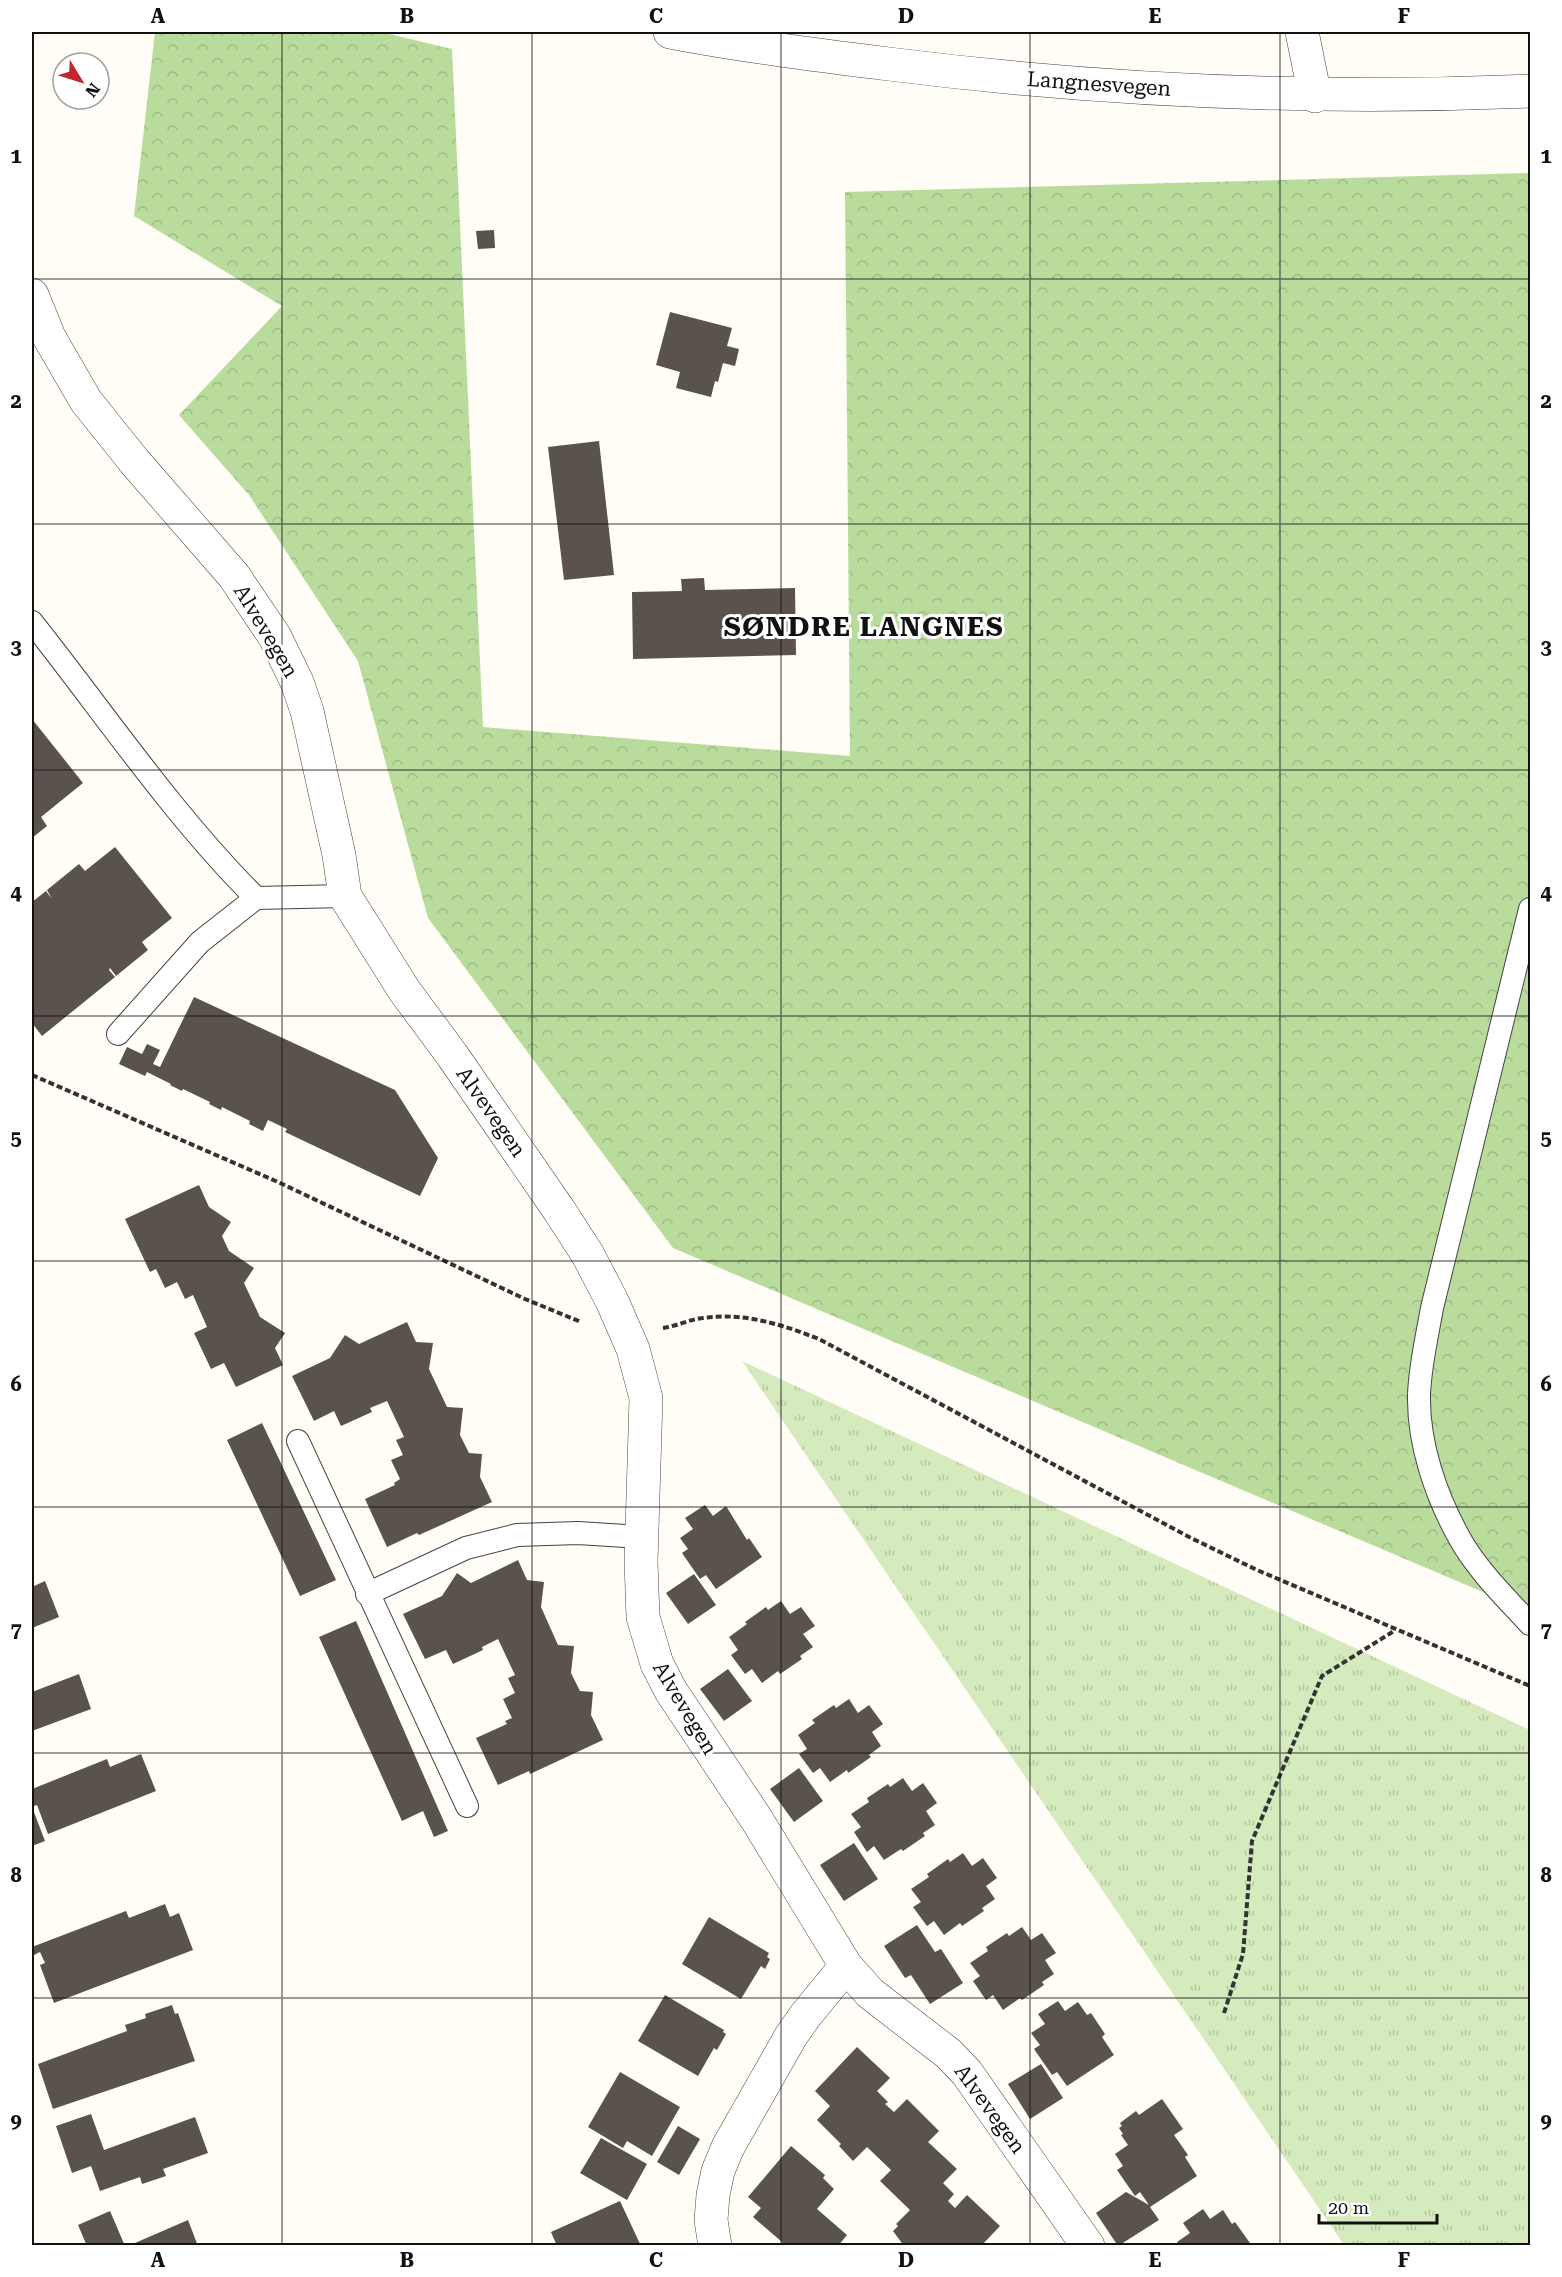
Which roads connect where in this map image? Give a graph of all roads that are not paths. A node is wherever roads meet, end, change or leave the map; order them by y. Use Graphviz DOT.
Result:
graph roads {
  1 [pos="670,32"];
  2 [pos="1302,32"];
  3 [pos="1530,91"];
  4 [pos="1315,96"];
  5 [pos="32,295"];
  6 [pos="32,622"];
  7 [pos="345,896"];
  8 [pos="256,897"];
  9 [pos="1530,909"];
  10 [pos="118,1034"];
  11 [pos="298,1442"];
  12 [pos="641,1537"];
  13 [pos="367,1593"];
  14 [pos="1530,1624"];
  15 [pos="467,1806"];
  16 [pos="846,1966"];
  17 [pos="715,2246"];
  18 [pos="1088,2246"];
  1 -- 4 [label="street, Langnesvegen"];
  2 -- 4 [label="street"];
  3 -- 4 [label="street, Langnesvegen"];
  5 -- 7 [label="street, Alvevegen"];
  6 -- 8 [label="lane"];
  7 -- 8 [label="lane"];
  7 -- 12 [label="street, Alvevegen"];
  8 -- 10 [label="lane"];
  9 -- 14 [label="lane"];
  11 -- 13 [label="lane"];
  12 -- 13 [label="lane"];
  12 -- 16 [label="street, Alvevegen"];
  13 -- 15 [label="lane"];
  16 -- 17 [label="street"];
  16 -- 18 [label="street, Alvevegen"];
}
